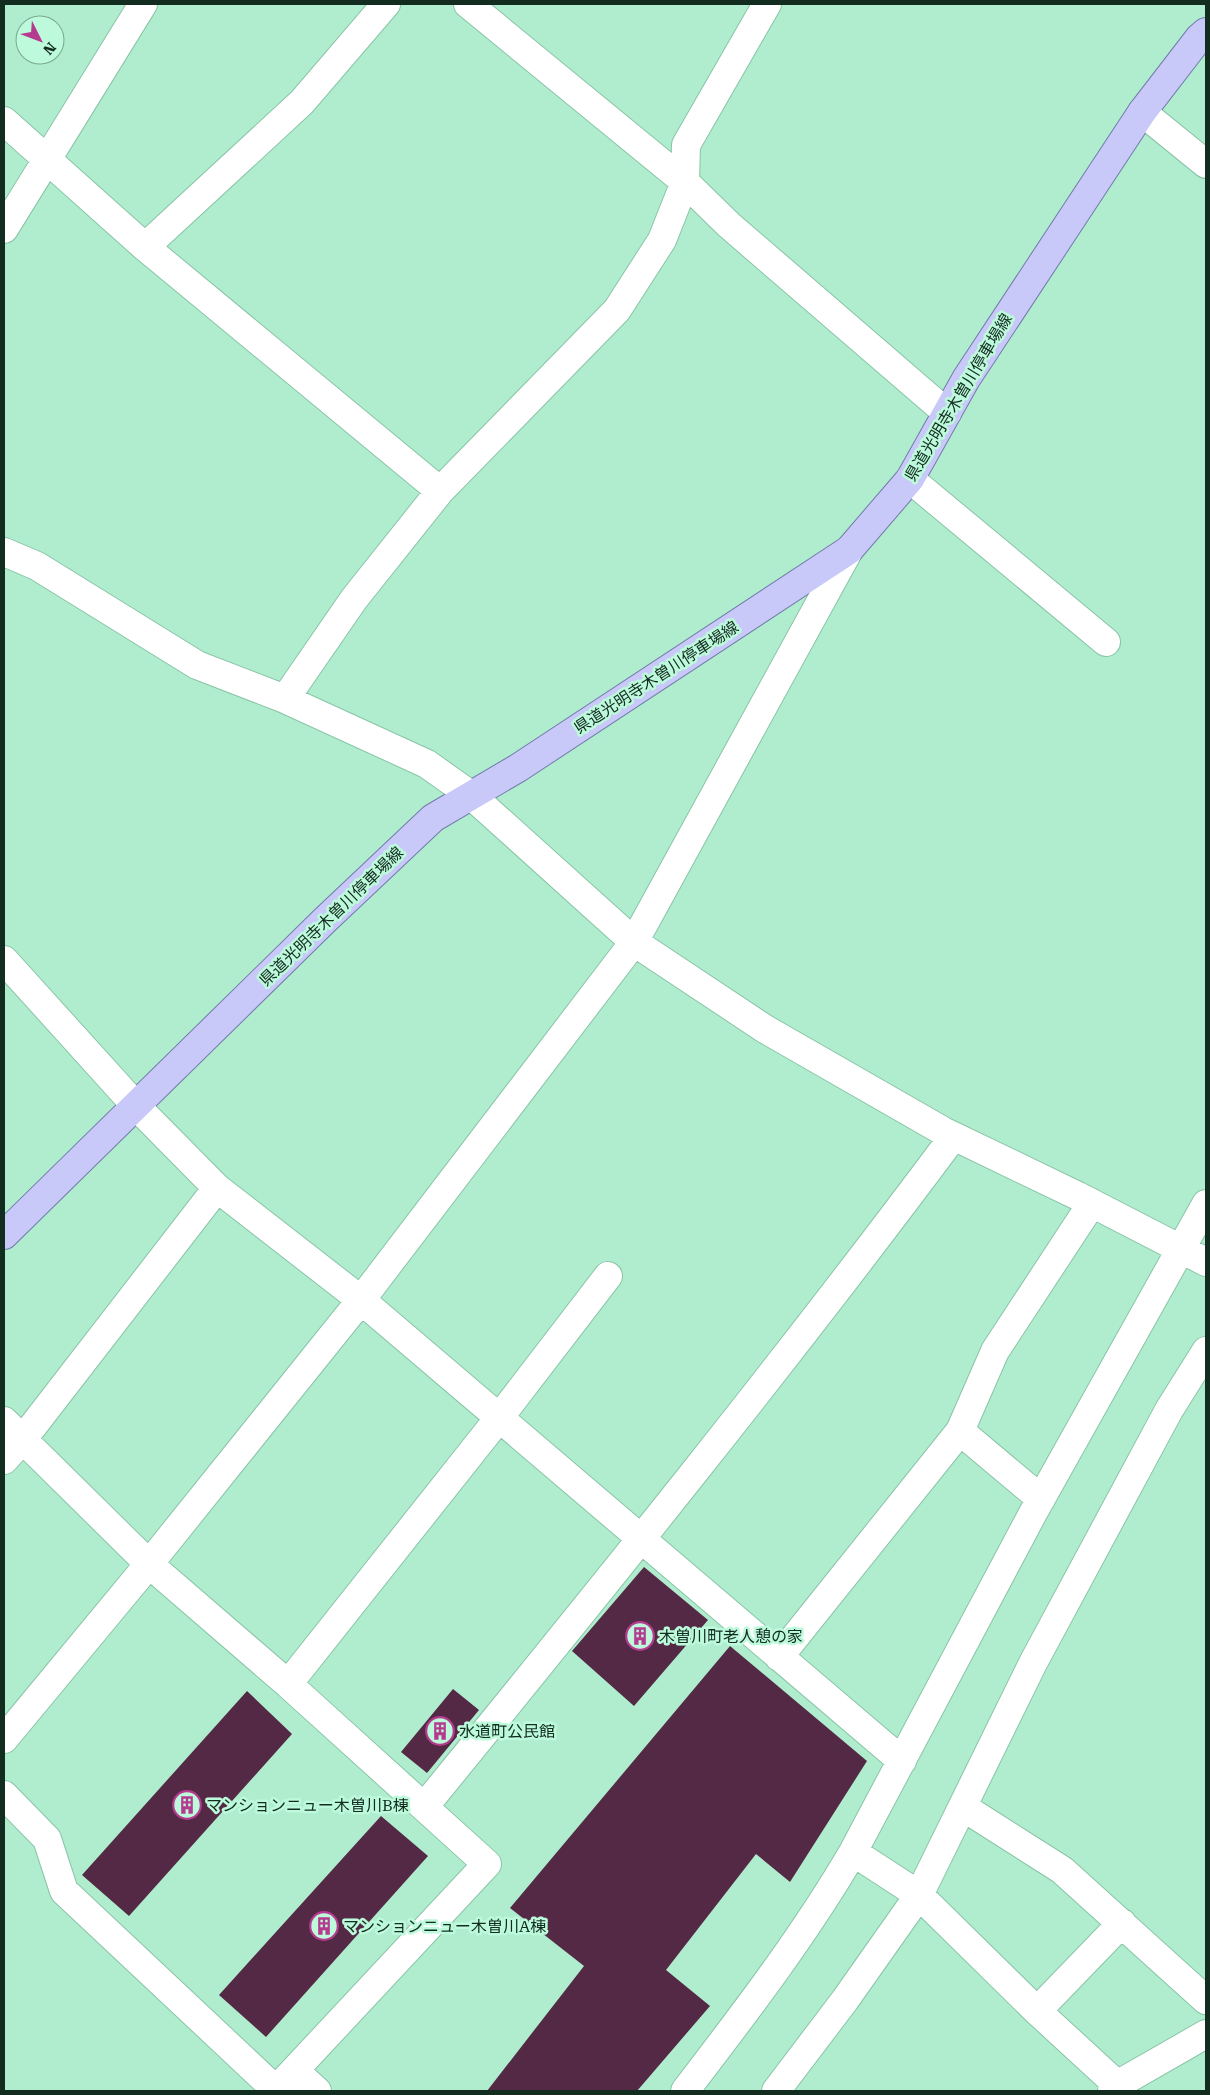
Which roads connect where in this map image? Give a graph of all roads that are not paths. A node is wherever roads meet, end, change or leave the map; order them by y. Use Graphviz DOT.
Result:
graph roads {
  1 [pos="144,4"];
  2 [pos="386,4"];
  3 [pos="767,4"];
  4 [pos="479,7"];
  5 [pos="1206,32"];
  6 [pos="1142,112"];
  7 [pos="4,121"];
  8 [pos="46,160"];
  9 [pos="1206,164"];
  10 [pos="685,182"];
  11 [pos="4,229"];
  12 [pos="145,248"];
  13 [pos="947,413"];
  14 [pos="910,479"];
  15 [pos="440,491"];
  16 [pos="849,550"];
  17 [pos="4,552"];
  18 [pos="1106,642"];
  19 [pos="284,699"];
  20 [pos="472,796"];
  21 [pos="634,942"];
  22 [pos="4,960"];
  23 [pos="137,1107"];
  24 [pos="954,1137"];
  25 [pos="217,1188"];
  26 [pos="1092,1203"];
  27 [pos="1206,1204"];
  28 [pos="4,1235"];
  29 [pos="1181,1248"];
  30 [pos="1206,1262"];
  31 [pos="608,1276"];
  32 [pos="361,1300"];
  33 [pos="1206,1351"];
  34 [pos="499,1418"];
  35 [pos="13,1430"];
  36 [pos="960,1431"];
  37 [pos="4,1460"];
  38 [pos="1041,1499"];
  39 [pos="642,1540"];
  40 [pos="149,1564"];
  41 [pos="779,1657"];
  42 [pos="288,1684"];
  43 [pos="4,1739"];
  44 [pos="902,1761"];
  45 [pos="4,1795"];
  46 [pos="424,1807"];
  47 [pos="963,1807"];
  48 [pos="853,1852"];
  49 [pos="919,1895"];
  50 [pos="1122,1923"];
  51 [pos="1206,2000"];
  52 [pos="1037,2011"];
  53 [pos="1206,2034"];
  54 [pos="295,2071"];
  55 [pos="1117,2089"];
  56 [pos="276,2091"];
  57 [pos="317,2091"];
  58 [pos="685,2091"];
  59 [pos="776,2091"];
  1 -- 8 [label="street"];
  2 -- 12 [label="street"];
  3 -- 10 [label="street"];
  4 -- 10 [label="street"];
  5 -- 6 [label="main road, 県道光明寺木曽川停車場線"];
  6 -- 9 [label="street"];
  6 -- 13 [label="main road, 県道光明寺木曽川停車場線"];
  7 -- 8 [label="street"];
  8 -- 11 [label="street"];
  8 -- 12 [label="street"];
  10 -- 13 [label="street"];
  10 -- 15 [label="street"];
  12 -- 15 [label="street"];
  13 -- 14 [label="main road, 県道光明寺木曽川停車場線"];
  14 -- 16 [label="main road, 県道光明寺木曽川停車場線"];
  14 -- 18 [label="street"];
  15 -- 19 [label="street"];
  16 -- 20 [label="main road, 県道光明寺木曽川停車場線"];
  16 -- 21 [label="street"];
  17 -- 19 [label="street"];
  19 -- 20 [label="street"];
  20 -- 21 [label="street"];
  20 -- 23 [label="main road, 県道光明寺木曽川停車場線"];
  21 -- 24 [label="street"];
  21 -- 32 [label="street"];
  22 -- 23 [label="street"];
  23 -- 25 [label="street"];
  23 -- 28 [label="main road, 県道光明寺木曽川停車場線"];
  24 -- 26 [label="street"];
  24 -- 39 [label="street"];
  25 -- 32 [label="street"];
  25 -- 35 [label="street"];
  26 -- 29 [label="street"];
  26 -- 36 [label="street"];
  27 -- 29 [label="street"];
  29 -- 30 [label="street"];
  29 -- 38 [label="street"];
  31 -- 34 [label="street"];
  32 -- 34 [label="street"];
  32 -- 40 [label="street"];
  33 -- 47 [label="street"];
  34 -- 39 [label="street"];
  34 -- 42 [label="street"];
  35 -- 37 [label="street"];
  35 -- 40 [label="street"];
  36 -- 38 [label="street"];
  36 -- 41 [label="street"];
  38 -- 44 [label="street"];
  39 -- 41 [label="street"];
  39 -- 46 [label="street"];
  40 -- 42 [label="street"];
  40 -- 43 [label="street"];
  41 -- 44 [label="street"];
  42 -- 46 [label="street"];
  44 -- 48 [label="street"];
  45 -- 56 [label="street"];
  46 -- 54 [label="street"];
  47 -- 49 [label="street"];
  47 -- 50 [label="street"];
  48 -- 49 [label="street"];
  48 -- 58 [label="street"];
  49 -- 52 [label="street"];
  49 -- 59 [label="street"];
  50 -- 51 [label="street"];
  50 -- 52 [label="street"];
  52 -- 55 [label="street"];
  53 -- 55 [label="street"];
  54 -- 56 [label="street"];
  54 -- 57 [label="street"];
}
